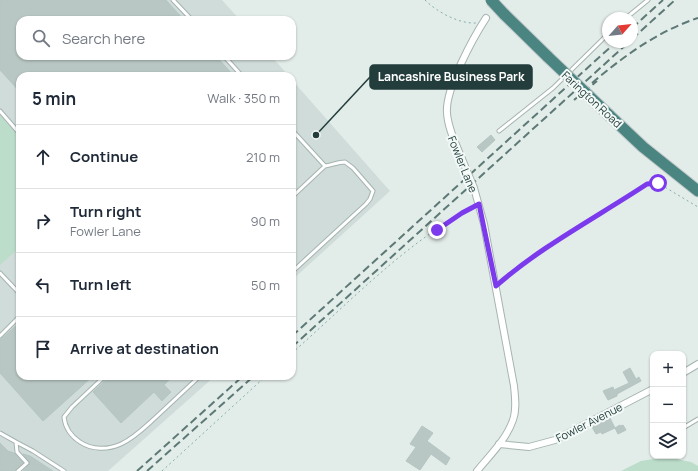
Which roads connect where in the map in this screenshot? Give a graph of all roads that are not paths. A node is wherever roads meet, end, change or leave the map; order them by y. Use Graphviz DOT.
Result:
graph roads {
  1 [pos="173,0"];
  2 [pos="491,0"];
  3 [pos="648,0"];
  4 [pos="633,12"];
  5 [pos="188,16"];
  6 [pos="484,20"];
  7 [pos="602,40"];
  8 [pos="228,60"];
  9 [pos="238,72"];
  10 [pos="0,111"];
  11 [pos="16,129"];
  12 [pos="499,131"];
  13 [pos="296,134"];
  14 [pos="325,166"];
  15 [pos="698,191"];
  16 [pos="296,193"];
  17 [pos="296,268"];
  18 [pos="0,273"];
  19 [pos="16,290"];
  20 [pos="16,320"];
  21 [pos="0,336"];
  22 [pos="698,364"];
  23 [pos="686,371"];
  24 [pos="102,380"];
  25 [pos="196,380"];
  26 [pos="650,391"];
  27 [pos="698,419"];
  28 [pos="686,426"];
  29 [pos="0,433"];
  30 [pos="16,442"];
  31 [pos="500,444"];
  32 [pos="18,471"];
  33 [pos="64,471"];
  34 [pos="477,471"];
  1 -- 5 [label="lane"];
  2 -- 15 [label="highway, Farington Road, bridge"];
  3 -- 4 [label="lane"];
  6 -- 31 [label="street, Fowler Lane, bridge"];
  7 -- 12 [label="lane"];
  8 -- 9 [label="lane"];
  10 -- 11 [label="lane"];
  13 -- 14 [label="lane"];
  14 -- 16 [label="lane"];
  14 -- 17 [label="lane"];
  18 -- 19 [label="lane"];
  20 -- 21 [label="lane"];
  22 -- 23 [label="street"];
  24 -- 25 [label="lane"];
  26 -- 31 [label="street, Fowler Avenue"];
  27 -- 28 [label="lane"];
  29 -- 30 [label="lane"];
  30 -- 32 [label="lane"];
  30 -- 33 [label="lane"];
  31 -- 34 [label="street, Fowler Lane"];
}
